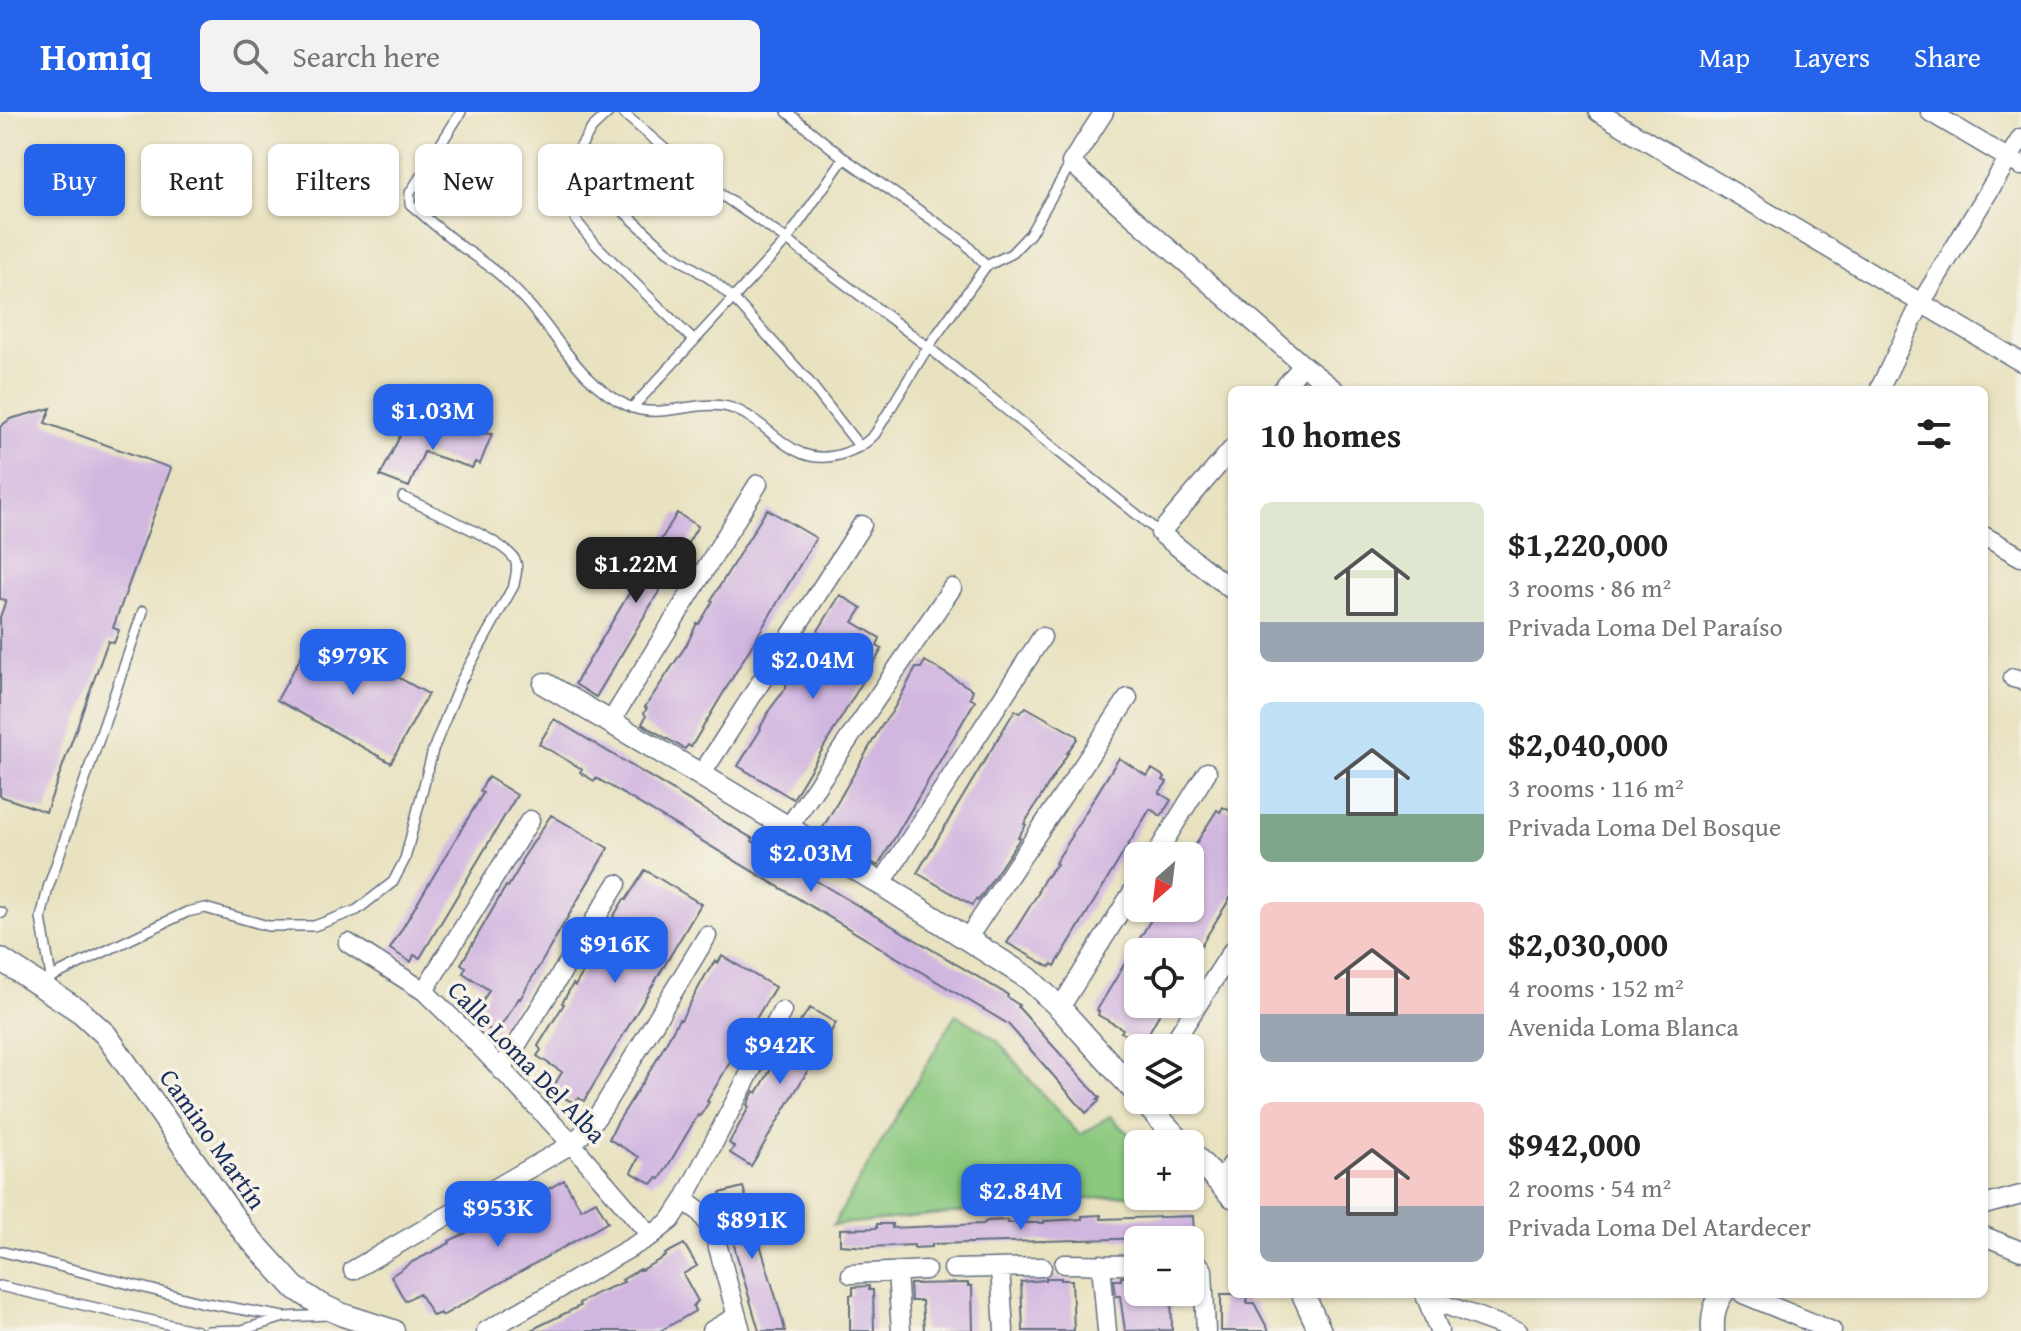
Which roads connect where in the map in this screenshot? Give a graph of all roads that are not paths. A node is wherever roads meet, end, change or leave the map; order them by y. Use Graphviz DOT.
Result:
graph roads {
  1 [pos="461,112"];
  2 [pos="609,112"];
  3 [pos="622,112"];
  4 [pos="787,112"];
  5 [pos="1104,112"];
  6 [pos="1598,112"];
  7 [pos="1930,112"];
  8 [pos="2021,138"];
  9 [pos="582,144"];
  10 [pos="844,158"];
  11 [pos="2015,162"];
  12 [pos="1071,163"];
  13 [pos="574,216"];
  14 [pos="628,216"];
  15 [pos="787,240"];
  16 [pos="986,266"];
  17 [pos="734,299"];
  18 [pos="1921,303"];
  19 [pos="694,341"];
  20 [pos="928,347"];
  21 [pos="2021,362"];
  22 [pos="1303,365"];
  23 [pos="1285,386"];
  24 [pos="1330,386"];
  25 [pos="1881,386"];
  26 [pos="632,408"];
  27 [pos="860,447"];
  28 [pos="1228,454"];
  29 [pos="758,484"];
  30 [pos="403,497"];
  31 [pos="862,525"];
  32 [pos="1160,533"];
  33 [pos="1988,538"];
  34 [pos="2021,557"];
  35 [pos="1228,587"];
  36 [pos="952,588"];
  37 [pos="143,611"];
  38 [pos="1042,637"];
  39 [pos="545,684"];
  40 [pos="1128,698"];
  41 [pos="611,721"];
  42 [pos="1207,772"];
  43 [pos="701,775"];
  44 [pos="530,820"];
  45 [pos="788,828"];
  46 [pos="1164,842"];
  47 [pos="617,884"];
  48 [pos="881,884"];
  49 [pos="1124,905"];
  50 [pos="707,936"];
  51 [pos="967,939"];
  52 [pos="348,943"];
  53 [pos="1228,957"];
  54 [pos="0,959"];
  55 [pos="45,980"];
  56 [pos="424,991"];
  57 [pos="1060,1008"];
  58 [pos="782,1011"];
  59 [pos="1179,1034"];
  60 [pos="501,1070"];
  61 [pos="1124,1079"];
  62 [pos="1155,1114"];
  63 [pos="1170,1130"];
  64 [pos="572,1144"];
  65 [pos="1204,1162"];
  66 [pos="1228,1181"];
  67 [pos="2021,1195"];
  68 [pos="1988,1204"];
  69 [pos="692,1206"];
  70 [pos="651,1236"];
  71 [pos="1988,1238"];
  72 [pos="0,1251"];
  73 [pos="2021,1251"];
  74 [pos="1064,1264"];
  75 [pos="1101,1264"];
  76 [pos="1124,1265"];
  77 [pos="1042,1267"];
  78 [pos="1000,1268"];
  79 [pos="953,1269"];
  80 [pos="353,1270"];
  81 [pos="926,1270"];
  82 [pos="897,1272"];
  83 [pos="851,1274"];
  84 [pos="0,1286"];
  85 [pos="1204,1290"];
  86 [pos="1305,1298"];
  87 [pos="1426,1298"];
  88 [pos="1430,1298"];
  89 [pos="1719,1298"];
  90 [pos="1753,1298"];
  91 [pos="343,1315"];
  92 [pos="284,1317"];
  93 [pos="739,1323"];
  94 [pos="197,1331"];
  95 [pos="208,1331"];
  96 [pos="393,1331"];
  97 [pos="486,1331"];
  98 [pos="711,1331"];
  99 [pos="901,1331"];
  100 [pos="1004,1331"];
  101 [pos="1107,1331"];
  102 [pos="1206,1331"];
  103 [pos="1320,1331"];
  104 [pos="1439,1331"];
  105 [pos="1517,1331"];
  106 [pos="1713,1331"];
  107 [pos="1832,1331"];
  1 -- 26 [label="lane"];
  2 -- 9 [label="lane"];
  3 -- 15 [label="lane"];
  4 -- 10 [label="lane"];
  5 -- 12 [label="street"];
  6 -- 18 [label="street"];
  7 -- 11 [label="street"];
  8 -- 11 [label="street"];
  10 -- 15 [label="lane"];
  10 -- 16 [label="lane"];
  11 -- 18 [label="street"];
  12 -- 16 [label="lane"];
  12 -- 22 [label="street"];
  13 -- 19 [label="lane"];
  14 -- 17 [label="lane"];
  15 -- 17 [label="lane"];
  15 -- 20 [label="lane"];
  16 -- 20 [label="lane"];
  17 -- 19 [label="lane"];
  17 -- 27 [label="lane"];
  18 -- 21 [label="street"];
  18 -- 25 [label="street"];
  19 -- 26 [label="lane"];
  20 -- 27 [label="lane"];
  20 -- 32 [label="lane"];
  22 -- 23 [label="street"];
  22 -- 24 [label="street"];
  26 -- 27 [label="lane"];
  28 -- 32 [label="street"];
  29 -- 41 [label="street"];
  30 -- 55 [label="lane"];
  31 -- 43 [label="street"];
  32 -- 35 [label="street"];
  33 -- 34 [label="street"];
  36 -- 45 [label="street"];
  37 -- 55 [label="lane"];
  38 -- 48 [label="street"];
  39 -- 41 [label="street"];
  40 -- 51 [label="street"];
  41 -- 43 [label="street"];
  42 -- 46 [label="street"];
  43 -- 45 [label="street"];
  44 -- 56 [label="street"];
  45 -- 48 [label="street"];
  47 -- 60 [label="street"];
  48 -- 51 [label="street"];
  49 -- 57 [label="street"];
  50 -- 64 [label="street"];
  51 -- 57 [label="street"];
  52 -- 56 [label="street, Calle Loma Del Alba"];
  53 -- 59 [label="street"];
  54 -- 55 [label="street, Camino Martín"];
  55 -- 91 [label="street, Camino Martín"];
  56 -- 60 [label="street, Calle Loma Del Alba"];
  57 -- 61 [label="street"];
  58 -- 69 [label="street"];
  60 -- 64 [label="street, Calle Loma Del Alba"];
  62 -- 63 [label="street"];
  64 -- 70 [label="street, Calle Loma Del Alba"];
  64 -- 80 [label="street"];
  65 -- 66 [label="street"];
  67 -- 68 [label="street"];
  69 -- 70 [label="street"];
  69 -- 93 [label="street"];
  70 -- 97 [label="street"];
  71 -- 73 [label="street"];
  72 -- 92 [label="lane"];
  74 -- 75 [label="street"];
  75 -- 76 [label="street"];
  75 -- 101 [label="street"];
  77 -- 78 [label="street"];
  78 -- 79 [label="street"];
  78 -- 100 [label="street"];
  81 -- 82 [label="street"];
  82 -- 83 [label="street"];
  82 -- 99 [label="street"];
  84 -- 94 [label="lane"];
  85 -- 102 [label="street"];
  86 -- 103 [label="street"];
  87 -- 104 [label="street"];
  88 -- 105 [label="street"];
  89 -- 106 [label="street"];
  90 -- 107 [label="street"];
  91 -- 92 [label="lane"];
  91 -- 96 [label="street, Camino Martín"];
  92 -- 95 [label="lane"];
  93 -- 98 [label="street"];
}
